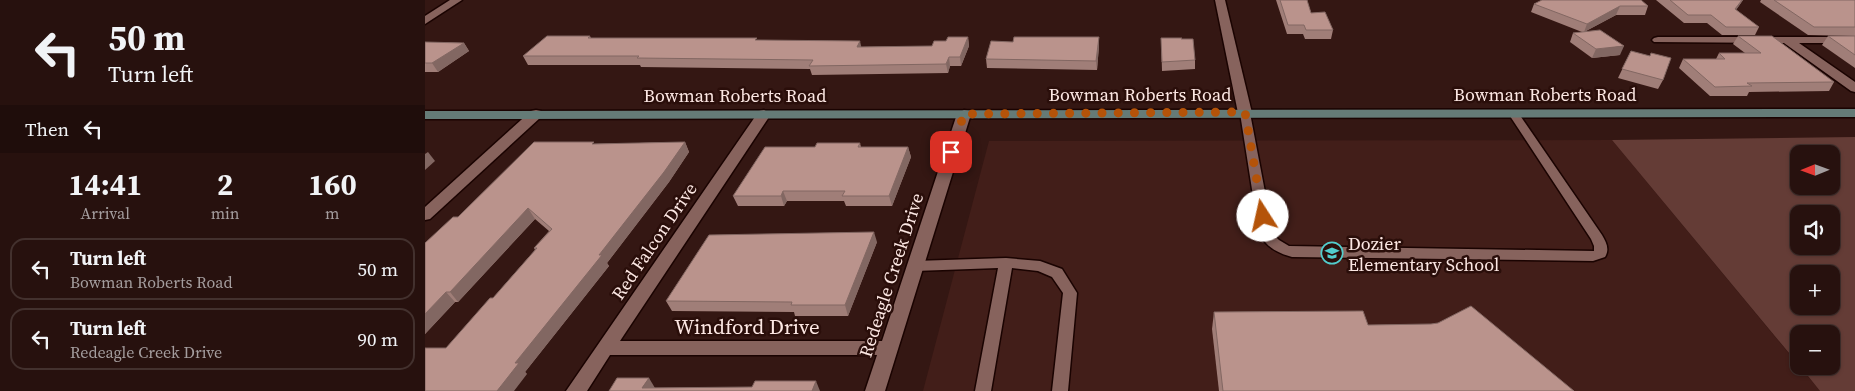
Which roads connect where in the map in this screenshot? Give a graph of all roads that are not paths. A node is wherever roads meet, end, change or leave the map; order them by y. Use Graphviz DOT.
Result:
graph roads {
  1 [pos="457,0"];
  2 [pos="1220,0"];
  3 [pos="425,21"];
  4 [pos="1658,40"];
  5 [pos="1787,40"];
  6 [pos="1855,40"];
  7 [pos="1855,88"];
  8 [pos="1245,112"];
  9 [pos="1855,112"];
  10 [pos="1513,113"];
  11 [pos="536,114"];
  12 [pos="765,114"];
  13 [pos="964,114"];
  14 [pos="425,115"];
  15 [pos="425,215"];
  16 [pos="1006,263"];
  17 [pos="915,266"];
  18 [pos="605,348"];
  19 [pos="889,348"];
  20 [pos="576,391"];
  21 [pos="875,391"];
  22 [pos="983,391"];
  23 [pos="1061,391"];
  1 -- 3 [label="street"];
  2 -- 8 [label="street"];
  4 -- 5 [label="street"];
  5 -- 6 [label="street"];
  5 -- 7 [label="street"];
  8 -- 10 [label="street, Bowman Roberts Road"];
  8 -- 10 [label="lane"];
  8 -- 13 [label="street, Bowman Roberts Road"];
  9 -- 10 [label="street, Bowman Roberts Road"];
  11 -- 12 [label="street, Bowman Roberts Road"];
  11 -- 14 [label="street, Bowman Roberts Road"];
  11 -- 15 [label="street"];
  12 -- 13 [label="street, Bowman Roberts Road"];
  12 -- 18 [label="street, Red Falcon Drive"];
  13 -- 17 [label="street, Redeagle Creek Drive"];
  16 -- 17 [label="lane"];
  16 -- 22 [label="lane"];
  16 -- 23 [label="lane"];
  17 -- 19 [label="street, Redeagle Creek Drive"];
  18 -- 19 [label="street, Windford Drive"];
  18 -- 20 [label="street, Red Falcon Drive"];
  19 -- 21 [label="street, Redeagle Creek Drive"];
}
